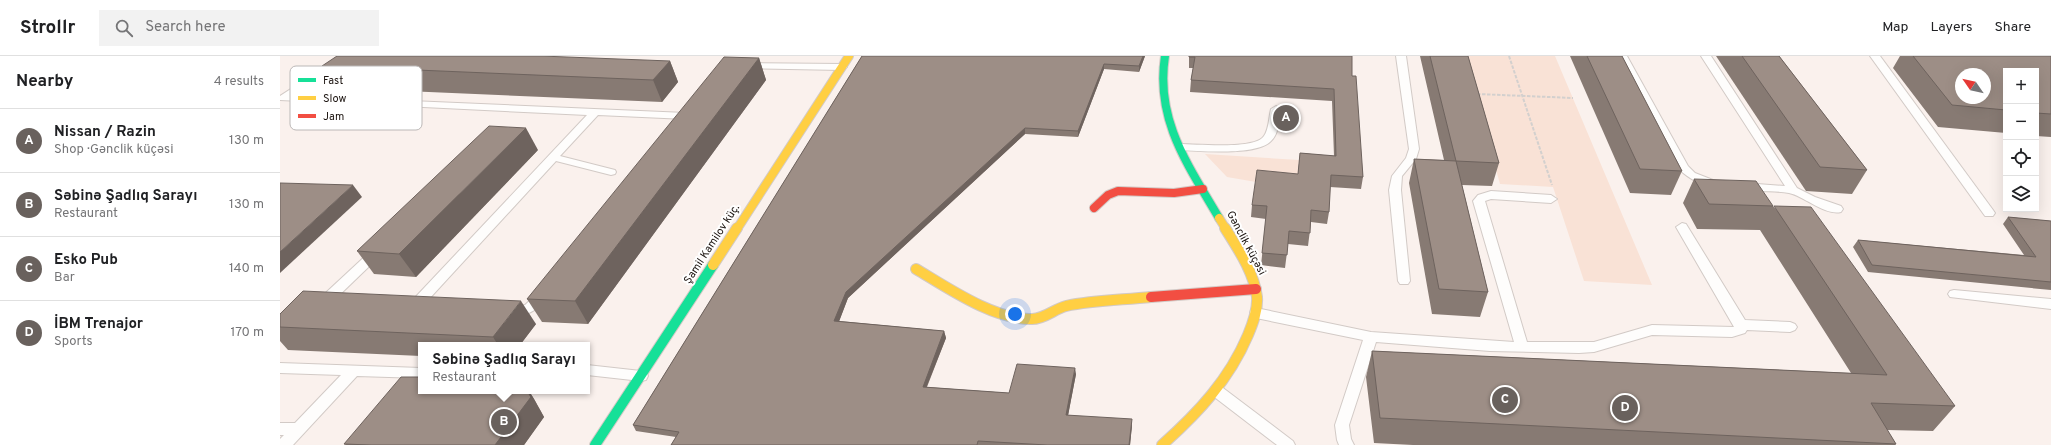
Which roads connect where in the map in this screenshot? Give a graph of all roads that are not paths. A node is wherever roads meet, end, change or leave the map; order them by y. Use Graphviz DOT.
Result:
graph roads {
  1 [pos="348,56"];
  2 [pos="849,56"];
  3 [pos="1165,56"];
  4 [pos="1401,56"];
  5 [pos="1622,56"];
  6 [pos="1706,56"];
  7 [pos="1875,56"];
  8 [pos="333,66"];
  9 [pos="736,67"];
  10 [pos="842,67"];
  11 [pos="422,105"];
  12 [pos="1276,109"];
  13 [pos="596,112"];
  14 [pos="676,128"];
  15 [pos="1180,147"];
  16 [pos="553,157"];
  17 [pos="611,172"];
  18 [pos="1203,189"];
  19 [pos="1793,190"];
  20 [pos="1552,193"];
  21 [pos="1094,208"];
  22 [pos="1837,210"];
  23 [pos="1989,213"];
  24 [pos="1682,227"];
  25 [pos="385,244"];
  26 [pos="916,268"];
  27 [pos="1404,281"];
  28 [pos="552,283"];
  29 [pos="1256,289"];
  30 [pos="1954,294"];
  31 [pos="2051,304"];
  32 [pos="337,305"];
  33 [pos="428,309"];
  34 [pos="499,311"];
  35 [pos="1256,313"];
  36 [pos="1741,325"];
  37 [pos="1790,326"];
  38 [pos="1371,337"];
  39 [pos="1522,346"];
  40 [pos="280,368"];
  41 [pos="590,370"];
  42 [pos="353,371"];
  43 [pos="418,373"];
  44 [pos="641,376"];
  45 [pos="1218,392"];
  46 [pos="280,428"];
  47 [pos="299,429"];
  48 [pos="284,445"];
  49 [pos="595,445"];
  50 [pos="1162,445"];
  51 [pos="1288,445"];
  52 [pos="1347,445"];
  1 -- 8 [label="lane"];
  2 -- 10 [label="street, Şamil Kamilov küç."];
  3 -- 15 [label="street, Gənclik küçəsi"];
  4 -- 27 [label="lane"];
  5 -- 19 [label="lane"];
  6 -- 19 [label="lane"];
  7 -- 23 [label="lane"];
  9 -- 10 [label="lane"];
  10 -- 44 [label="street, Şamil Kamilov küç."];
  11 -- 13 [label="lane"];
  12 -- 15 [label="lane"];
  13 -- 14 [label="lane"];
  13 -- 16 [label="lane"];
  15 -- 18 [label="street, Gənclik küçəsi"];
  16 -- 17 [label="lane"];
  16 -- 33 [label="lane"];
  18 -- 21 [label="street"];
  18 -- 29 [label="street, Gənclik küçəsi"];
  19 -- 22 [label="lane"];
  20 -- 39 [label="lane"];
  24 -- 36 [label="lane"];
  25 -- 32 [label="lane"];
  26 -- 29 [label="street"];
  28 -- 34 [label="lane"];
  29 -- 35 [label="street, Gənclik küçəsi"];
  30 -- 31 [label="lane"];
  35 -- 38 [label="lane"];
  35 -- 45 [label="street, Gənclik küçəsi"];
  36 -- 37 [label="lane"];
  36 -- 39 [label="lane"];
  38 -- 39 [label="lane"];
  38 -- 52 [label="lane"];
  40 -- 42 [label="lane"];
  41 -- 44 [label="lane"];
  42 -- 43 [label="lane"];
  42 -- 47 [label="lane"];
  44 -- 49 [label="street, Şamil Kamilov küç."];
  45 -- 50 [label="street, Gənclik küçəsi"];
  45 -- 51 [label="lane"];
  46 -- 47 [label="lane"];
  47 -- 48 [label="lane"];
}
